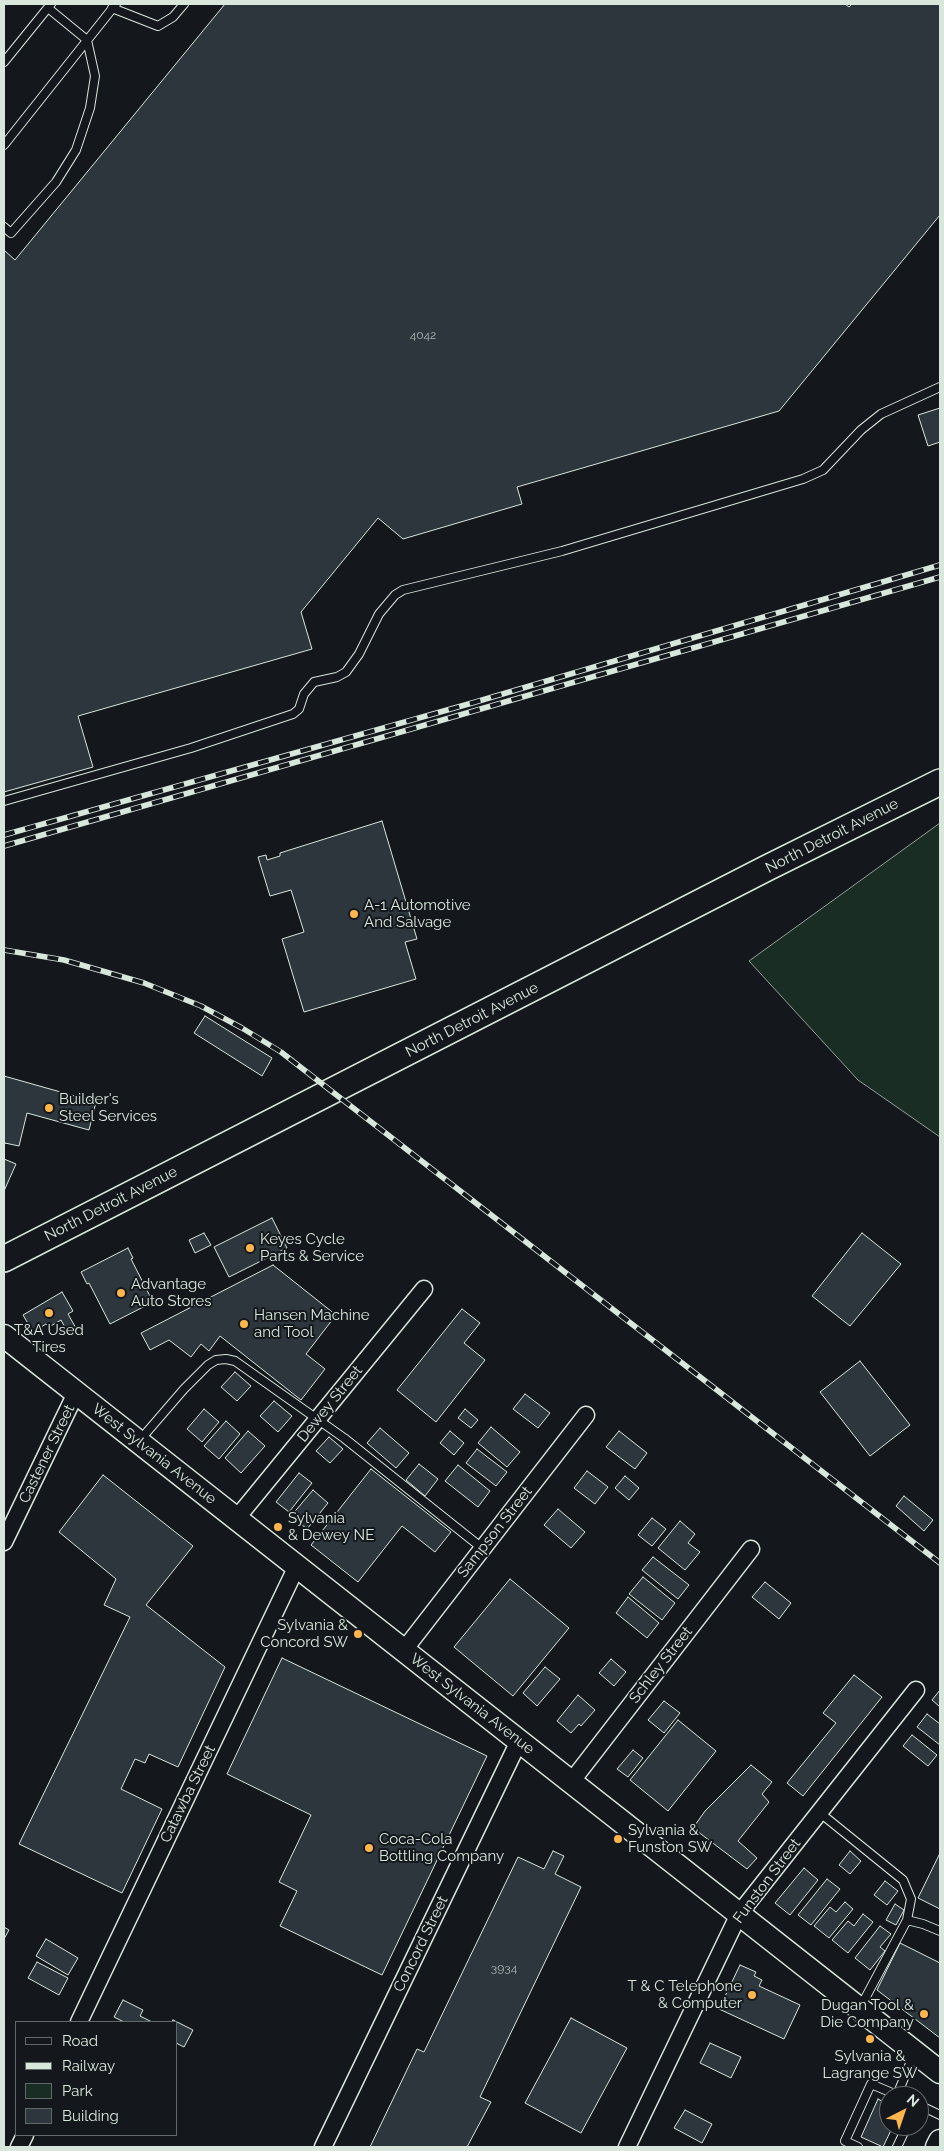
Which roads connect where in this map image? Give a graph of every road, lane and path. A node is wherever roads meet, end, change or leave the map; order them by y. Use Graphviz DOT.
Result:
graph roads {
  1 [pos="184,4"];
  2 [pos="50,6"];
  3 [pos="114,6"];
  4 [pos="87,40"];
  5 [pos="4,62"];
  6 [pos="4,145"];
  7 [pos="4,227"];
  8 [pos="940,387"];
  9 [pos="940,782"];
  10 [pos="4,801"];
  11 [pos="4,1259"];
  12 [pos="424,1290"];
  13 [pos="4,1336"];
  14 [pos="76,1393"];
  15 [pos="586,1415"];
  16 [pos="317,1420"];
  17 [pos="138,1442"];
  18 [pos="236,1519"];
  19 [pos="4,1542"];
  20 [pos="482,1548"];
  21 [pos="751,1548"];
  22 [pos="297,1566"];
  23 [pos="404,1650"];
  24 [pos="916,1690"];
  25 [pos="518,1741"];
  26 [pos="571,1782"];
  27 [pos="819,1812"];
  28 [pos="739,1914"];
  29 [pos="907,1920"];
  30 [pos="940,1931"];
  31 [pos="859,2008"];
  32 [pos="79,2021"];
  33 [pos="915,2052"];
  34 [pos="940,2072"];
  35 [pos="902,2086"];
  36 [pos="879,2088"];
  37 [pos="940,2141"];
  38 [pos="324,2147"];
  39 [pos="627,2147"];
  40 [pos="858,2147"];
  41 [pos="937,2147"];
  1 -- 3 [label="lane"];
  2 -- 4 [label="lane"];
  2 -- 5 [label="lane"];
  3 -- 4 [label="lane"];
  4 -- 6 [label="lane"];
  4 -- 7 [label="lane"];
  8 -- 10 [label="lane"];
  9 -- 11 [label="main road, North Detroit Avenue"];
  12 -- 16 [label="street, Dewey Street"];
  13 -- 14 [label="main road, West Sylvania Avenue"];
  14 -- 17 [label="main road, West Sylvania Avenue"];
  14 -- 19 [label="street, Castener Street"];
  15 -- 20 [label="street, Sampson Street"];
  16 -- 17 [label="lane"];
  16 -- 18 [label="street, Dewey Street"];
  16 -- 20 [label="lane"];
  17 -- 18 [label="main road, West Sylvania Avenue"];
  18 -- 22 [label="main road, West Sylvania Avenue"];
  20 -- 23 [label="street, Sampson Street"];
  21 -- 26 [label="street, Schley Street"];
  22 -- 23 [label="main road, West Sylvania Avenue"];
  22 -- 32 [label="street, Catawba Street"];
  23 -- 25 [label="main road, West Sylvania Avenue"];
  24 -- 27 [label="street, Funston Street"];
  25 -- 26 [label="main road, West Sylvania Avenue"];
  25 -- 38 [label="street, Concord Street"];
  26 -- 28 [label="main road, West Sylvania Avenue"];
  27 -- 28 [label="street, Funston Street"];
  27 -- 29 [label="lane"];
  28 -- 31 [label="main road, West Sylvania Avenue"];
  28 -- 39 [label="street, Funston Street"];
  29 -- 30 [label="lane"];
  29 -- 31 [label="lane"];
  31 -- 33 [label="main road, West Sylvania Avenue"];
  33 -- 34 [label="main road, West Sylvania Avenue"];
  33 -- 35 [label="lane"];
  36 -- 40 [label="lane"];
  37 -- 41 [label="main road"];
}
